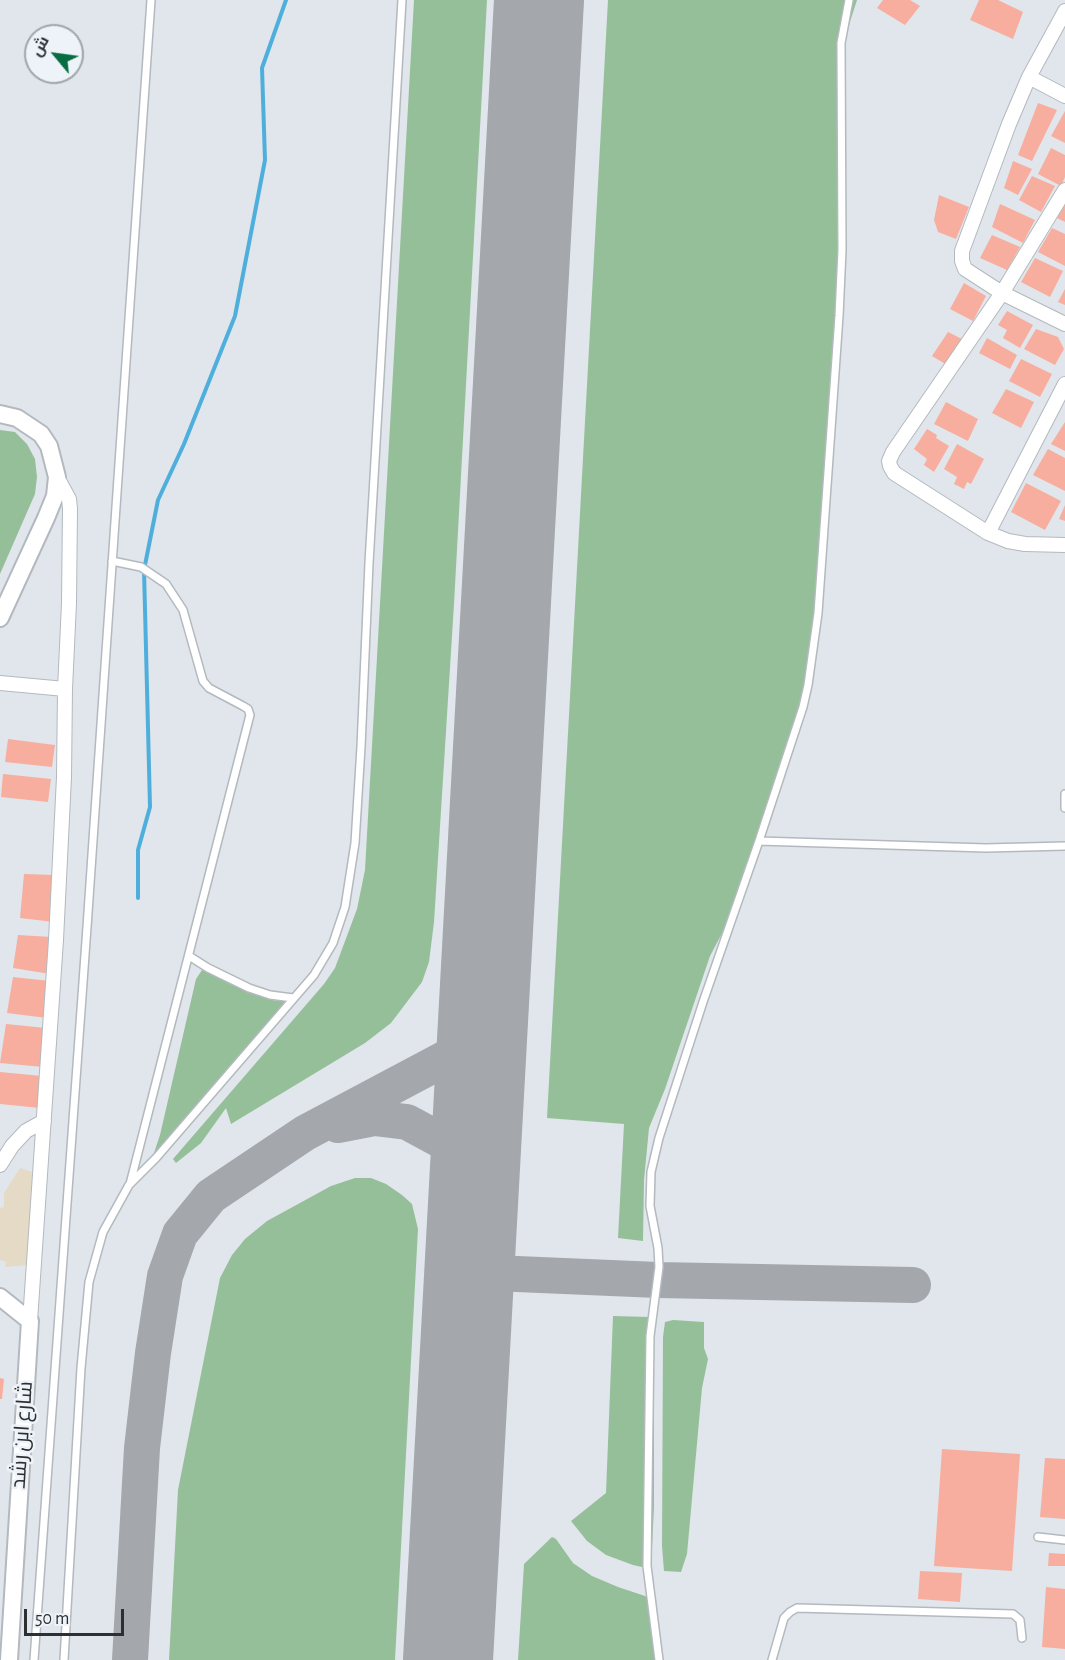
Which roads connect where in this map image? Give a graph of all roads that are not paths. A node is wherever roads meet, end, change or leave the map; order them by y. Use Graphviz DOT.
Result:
graph roads {
  1 [pos="151,0"];
  2 [pos="402,0"];
  3 [pos="849,0"];
  4 [pos="1065,11"];
  5 [pos="1029,77"];
  6 [pos="1065,96"];
  7 [pos="1065,190"];
  8 [pos="1002,293"];
  9 [pos="1065,324"];
  10 [pos="1065,384"];
  11 [pos="0,414"];
  12 [pos="57,477"];
  13 [pos="988,533"];
  14 [pos="1065,545"];
  15 [pos="111,561"];
  16 [pos="0,618"];
  17 [pos="0,683"];
  18 [pos="65,689"];
  19 [pos="1065,794"];
  20 [pos="1065,808"];
  21 [pos="759,840"];
  22 [pos="1065,846"];
  23 [pos="189,956"];
  24 [pos="293,999"];
  25 [pos="44,1121"];
  26 [pos="0,1165"];
  27 [pos="129,1185"];
  28 [pos="0,1297"];
  29 [pos="30,1321"];
  30 [pos="1038,1537"];
  31 [pos="1065,1540"];
  32 [pos="1022,1638"];
  33 [pos="9,1660"];
  34 [pos="34,1660"];
  35 [pos="64,1660"];
  36 [pos="659,1660"];
  37 [pos="772,1660"];
  1 -- 15 [label="lane"];
  2 -- 24 [label="lane"];
  3 -- 21 [label="lane"];
  4 -- 5 [label="street"];
  5 -- 6 [label="street"];
  5 -- 8 [label="street"];
  7 -- 8 [label="street"];
  8 -- 9 [label="street"];
  8 -- 13 [label="street"];
  10 -- 13 [label="street"];
  11 -- 12 [label="street"];
  12 -- 16 [label="street"];
  12 -- 18 [label="street"];
  13 -- 14 [label="street"];
  15 -- 23 [label="lane"];
  15 -- 34 [label="lane"];
  17 -- 18 [label="street"];
  18 -- 25 [label="street"];
  19 -- 20 [label="lane"];
  21 -- 22 [label="lane"];
  21 -- 36 [label="lane"];
  23 -- 24 [label="lane"];
  23 -- 27 [label="lane"];
  24 -- 27 [label="lane"];
  25 -- 26 [label="street"];
  25 -- 29 [label="street"];
  27 -- 35 [label="lane"];
  28 -- 29 [label="street"];
  29 -- 33 [label="street, شارع ابن رشد"];
  30 -- 31 [label="lane"];
  32 -- 37 [label="lane"];
}
